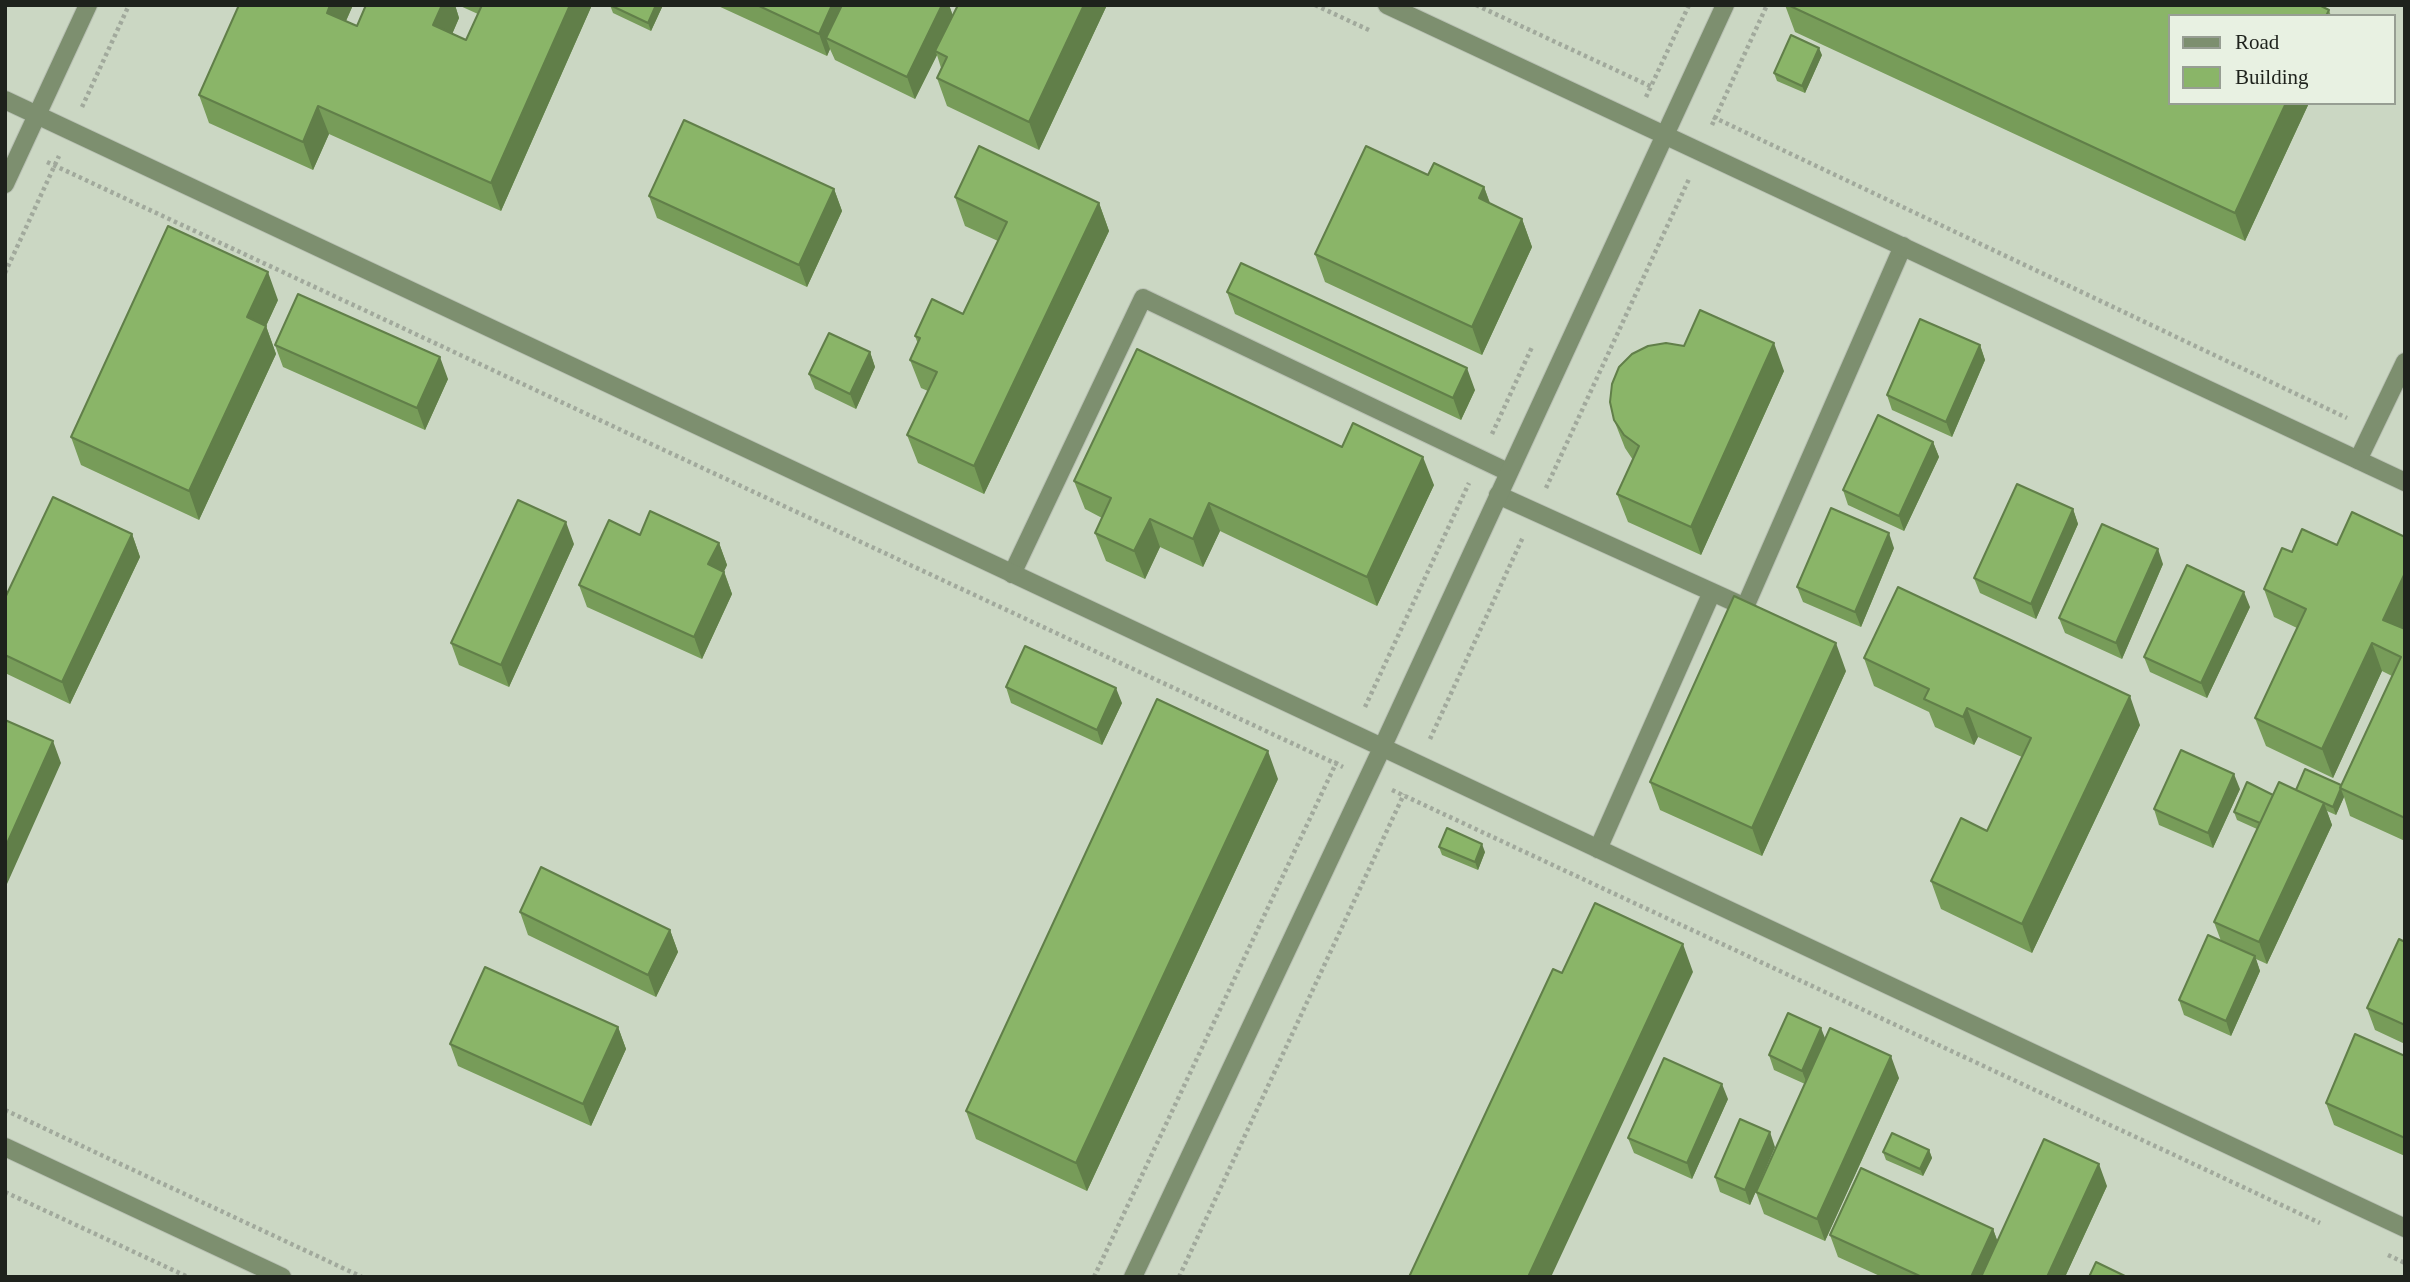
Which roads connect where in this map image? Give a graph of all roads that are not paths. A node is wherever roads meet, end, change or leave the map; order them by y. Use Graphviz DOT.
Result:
graph roads {
  1 [pos="88,5"];
  2 [pos="1387,5"];
  3 [pos="1725,5"];
  4 [pos="5,100"];
  5 [pos="38,115"];
  6 [pos="1664,135"];
  7 [pos="5,184"];
  8 [pos="1903,246"];
  9 [pos="2405,362"];
  10 [pos="2358,460"];
  11 [pos="1508,471"];
  12 [pos="2405,482"];
  13 [pos="1498,495"];
  14 [pos="1013,574"];
  15 [pos="1712,592"];
  16 [pos="1382,748"];
  17 [pos="1598,849"];
  18 [pos="5,1147"];
  19 [pos="2405,1228"];
  20 [pos="282,1277"];
  21 [pos="1133,1277"];
  1 -- 5 [label="street"];
  2 -- 6 [label="street"];
  3 -- 6 [label="street"];
  4 -- 5 [label="street"];
  5 -- 7 [label="street"];
  5 -- 14 [label="street"];
  6 -- 8 [label="street"];
  6 -- 11 [label="street"];
  8 -- 10 [label="street"];
  8 -- 15 [label="street"];
  9 -- 10 [label="street"];
  10 -- 12 [label="street"];
  11 -- 13 [label="street"];
  11 -- 14 [label="street"];
  13 -- 15 [label="street"];
  13 -- 16 [label="street"];
  14 -- 16 [label="street"];
  15 -- 17 [label="street"];
  16 -- 17 [label="street"];
  16 -- 21 [label="street"];
  17 -- 19 [label="street"];
  18 -- 20 [label="street"];
}
